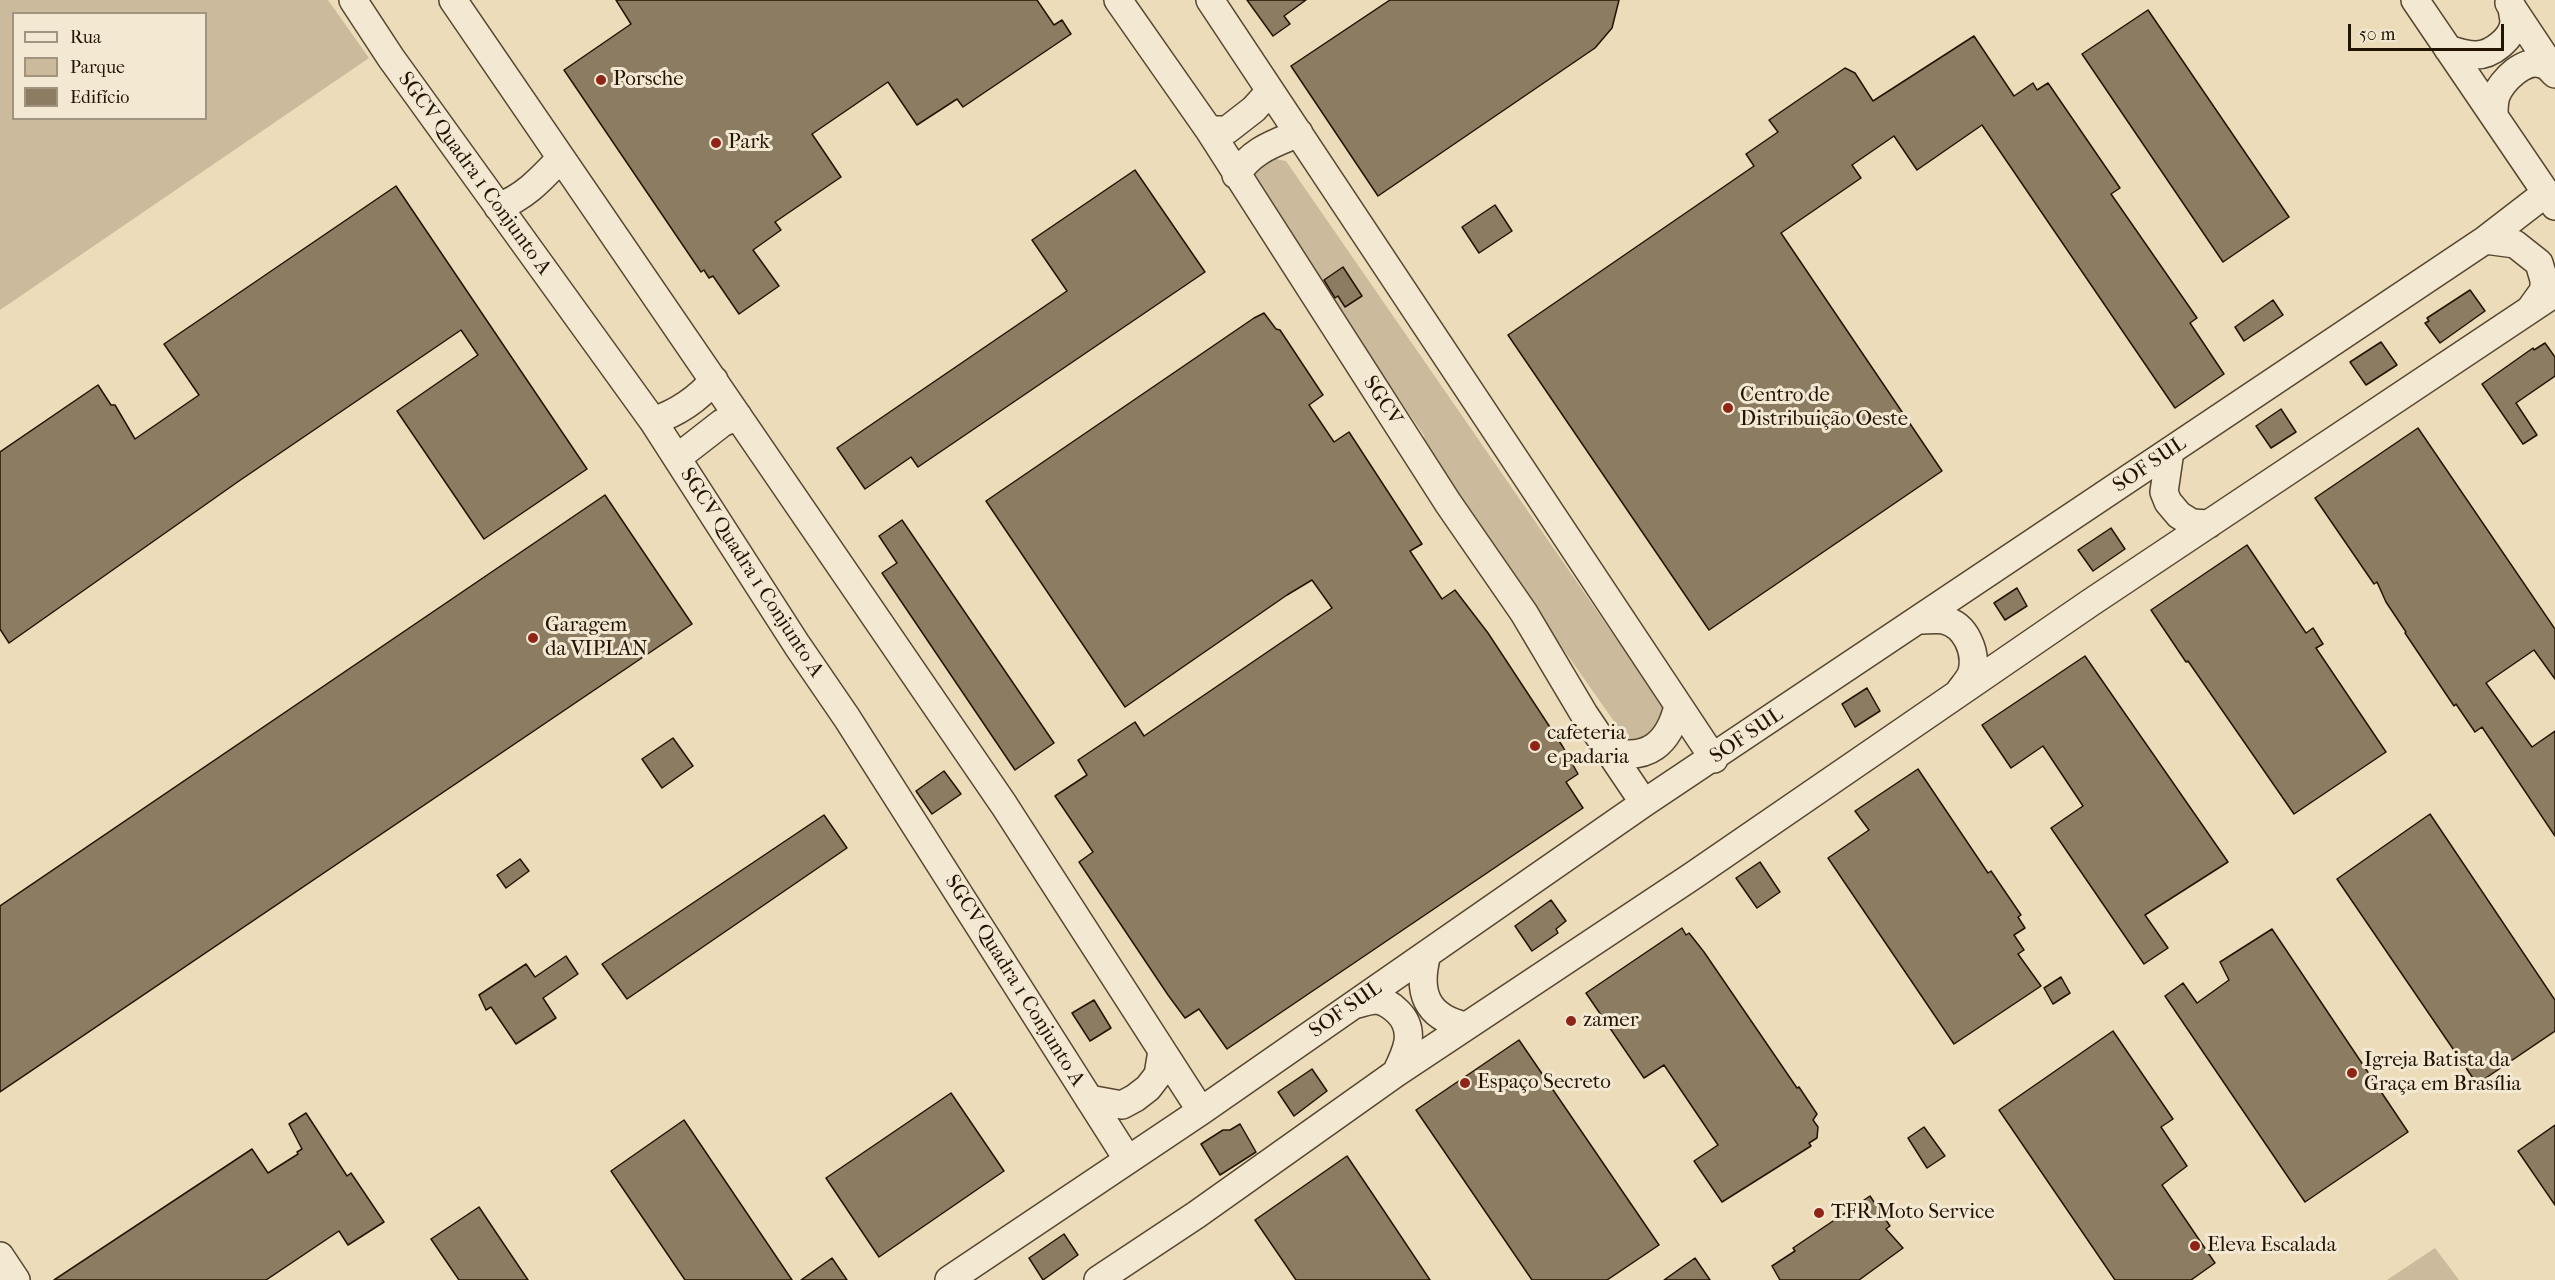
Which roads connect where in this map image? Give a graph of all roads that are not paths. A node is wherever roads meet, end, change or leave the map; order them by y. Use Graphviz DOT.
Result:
graph roads {
  1 [pos="353,0"];
  2 [pos="1118,0"];
  3 [pos="1210,0"];
  4 [pos="2415,0"];
  5 [pos="465,4"];
  6 [pos="2510,4"];
  7 [pos="2448,49"];
  8 [pos="2555,73"];
  9 [pos="1270,91"];
  10 [pos="2494,115"];
  11 [pos="1209,130"];
  12 [pos="1299,133"];
  13 [pos="561,158"];
  14 [pos="1236,175"];
  15 [pos="2550,200"];
  16 [pos="498,207"];
  17 [pos="2485,240"];
  18 [pos="2555,293"];
  19 [pos="2529,312"];
  20 [pos="714,380"];
  21 [pos="738,416"];
  22 [pos="653,420"];
  23 [pos="2170,451"];
  24 [pos="677,458"];
  25 [pos="2209,524"];
  26 [pos="1920,620"];
  27 [pos="1958,693"];
  28 [pos="1678,706"];
  29 [pos="1609,751"];
  30 [pos="1714,759"];
  31 [pos="1644,803"];
  32 [pos="1427,954"];
  33 [pos="1354,1005"];
  34 [pos="1466,1026"];
  35 [pos="1162,1051"];
  36 [pos="1396,1073"];
  37 [pos="1089,1100"];
  38 [pos="1201,1111"];
  39 [pos="1128,1160"];
  40 [pos="0,1256"];
  41 [pos="16,1280"];
  42 [pos="949,1280"];
  43 [pos="1098,1280"];
  1 -- 16 [label="street, SGCV Quadra 1 Conjunto A"];
  2 -- 11 [label="street, SGCV"];
  3 -- 9 [label="street"];
  4 -- 7 [label="street"];
  5 -- 13 [label="street"];
  6 -- 7 [label="street"];
  6 -- 8 [label="street"];
  7 -- 10 [label="street"];
  8 -- 10 [label="street"];
  9 -- 11 [label="street"];
  9 -- 12 [label="street"];
  10 -- 15 [label="street"];
  11 -- 14 [label="street, SGCV"];
  12 -- 14 [label="street"];
  12 -- 28 [label="street"];
  13 -- 16 [label="street"];
  13 -- 20 [label="street"];
  14 -- 29 [label="street, SGCV"];
  15 -- 17 [label="street, SOF SUL"];
  16 -- 22 [label="street, SGCV Quadra 1 Conjunto A"];
  17 -- 19 [label="street"];
  17 -- 23 [label="street, SOF SUL"];
  18 -- 19 [label="street"];
  19 -- 25 [label="street"];
  20 -- 21 [label="street"];
  20 -- 22 [label="street"];
  21 -- 24 [label="street"];
  21 -- 35 [label="street"];
  22 -- 24 [label="street, SGCV Quadra 1 Conjunto A"];
  23 -- 25 [label="street"];
  23 -- 26 [label="street, SOF SUL"];
  24 -- 37 [label="street, SGCV Quadra 1 Conjunto A"];
  25 -- 27 [label="street"];
  26 -- 27 [label="street"];
  26 -- 30 [label="street, SOF SUL"];
  27 -- 34 [label="street"];
  28 -- 29 [label="street"];
  28 -- 30 [label="street"];
  29 -- 31 [label="street, SGCV"];
  30 -- 31 [label="street, SOF SUL"];
  31 -- 32 [label="street, SOF SUL"];
  32 -- 33 [label="street, SOF SUL"];
  32 -- 34 [label="street"];
  33 -- 36 [label="street"];
  33 -- 38 [label="street, SOF SUL"];
  34 -- 36 [label="street"];
  35 -- 37 [label="street"];
  35 -- 38 [label="street"];
  36 -- 43 [label="street"];
  37 -- 39 [label="street, SGCV Quadra 1 Conjunto A"];
  38 -- 39 [label="street, SOF SUL"];
  39 -- 42 [label="street, SOF SUL"];
  40 -- 41 [label="street"];
}
